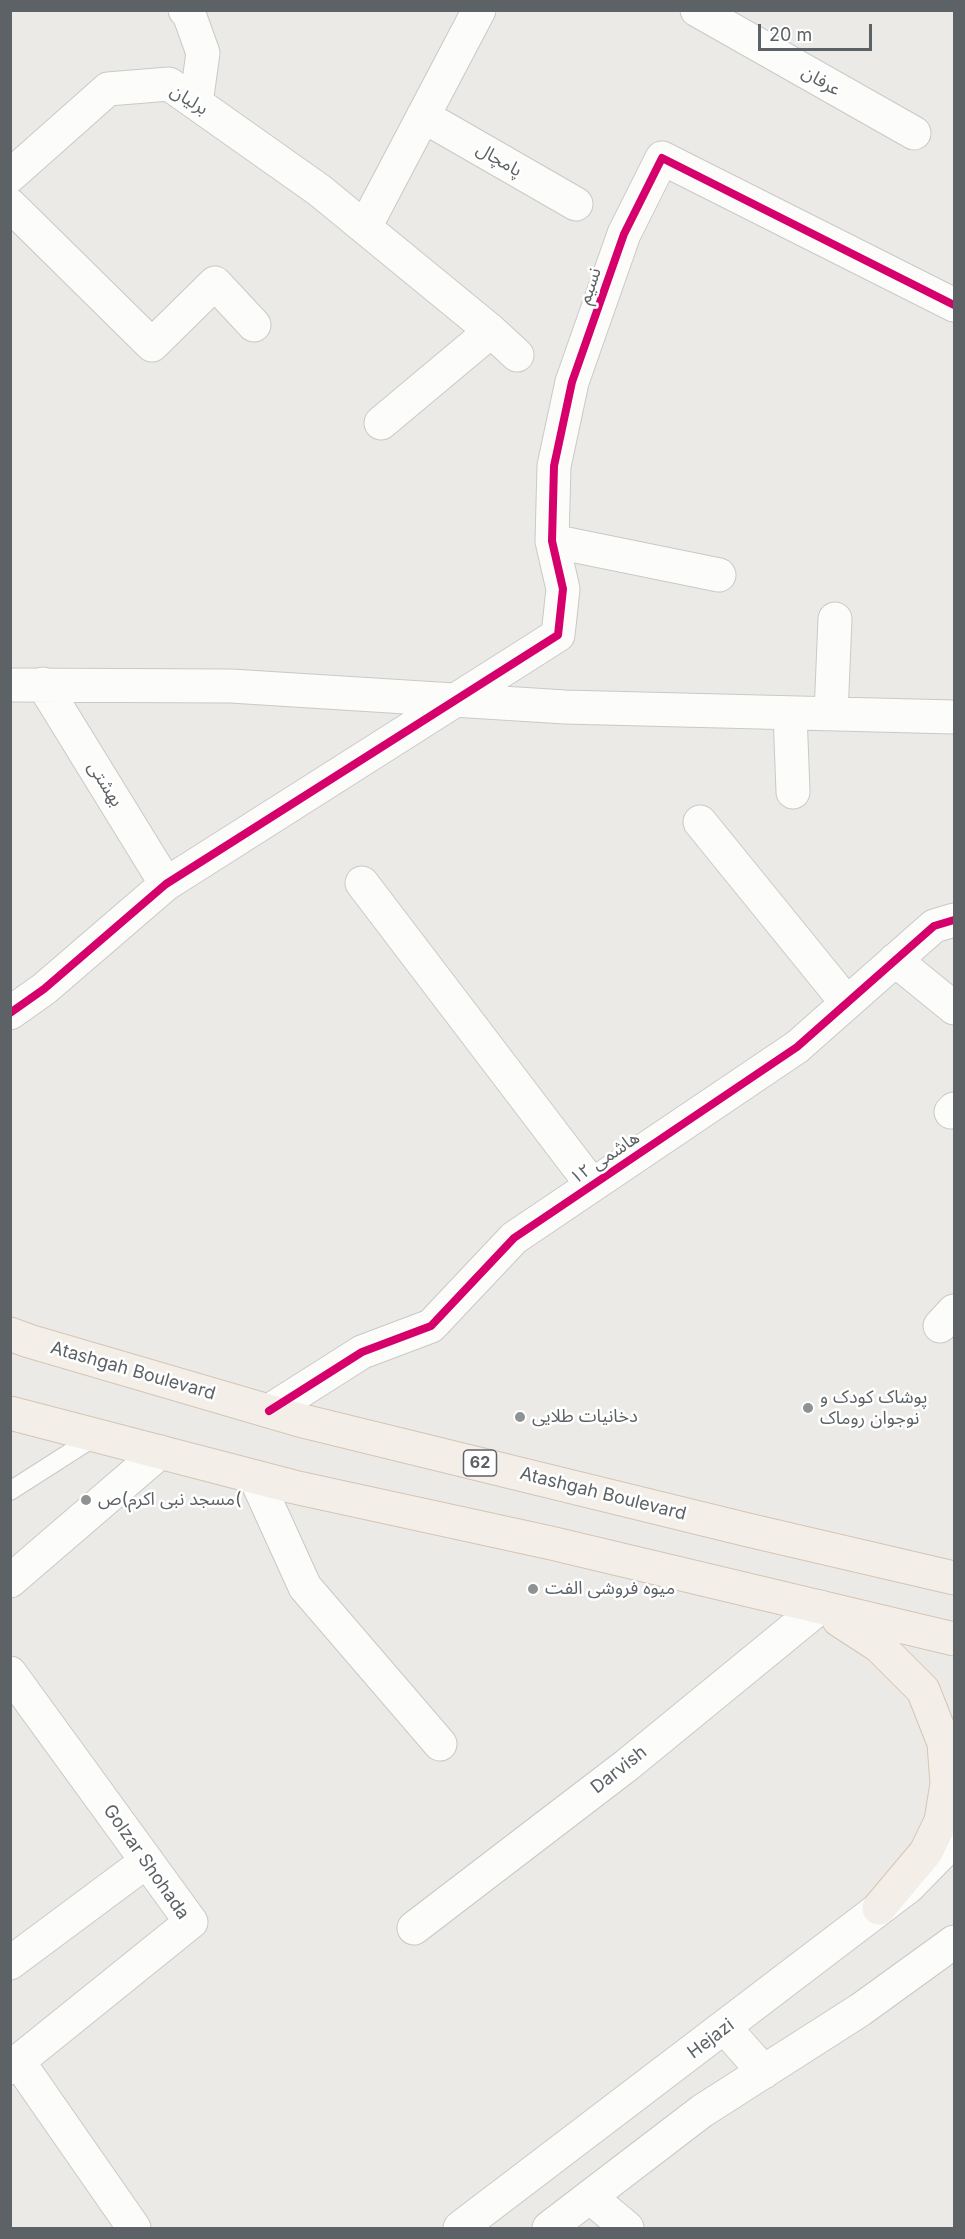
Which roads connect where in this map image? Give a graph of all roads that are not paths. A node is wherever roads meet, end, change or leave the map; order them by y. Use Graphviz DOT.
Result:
graph roads {
  1 [pos="479,10"];
  2 [pos="697,10"];
  3 [pos="188,12"];
  4 [pos="196,103"];
  5 [pos="423,116"];
  6 [pos="914,134"];
  7 [pos="10,176"];
  8 [pos="10,204"];
  9 [pos="576,204"];
  10 [pos="365,227"];
  11 [pos="954,305"];
  12 [pos="254,326"];
  13 [pos="491,331"];
  14 [pos="517,355"];
  15 [pos="381,423"];
  16 [pos="552,541"];
  17 [pos="719,575"];
  18 [pos="835,619"];
  19 [pos="43,684"];
  20 [pos="10,685"];
  21 [pos="458,699"];
  22 [pos="790,713"];
  23 [pos="831,714"];
  24 [pos="954,717"];
  25 [pos="793,792"];
  26 [pos="700,822"];
  27 [pos="362,883"];
  28 [pos="166,884"];
  29 [pos="954,920"];
  30 [pos="895,960"];
  31 [pos="847,1003"];
  32 [pos="954,1008"];
  33 [pos="10,1012"];
  34 [pos="592,1185"];
  35 [pos="10,1334"];
  36 [pos="268,1411"];
  37 [pos="10,1413"];
  38 [pos="96,1436"];
  39 [pos="160,1452"];
  40 [pos="255,1477"];
  41 [pos="10,1491"];
  42 [pos="954,1578"];
  43 [pos="10,1581"];
  44 [pos="820,1607"];
  45 [pos="954,1639"];
  46 [pos="10,1673"];
  47 [pos="440,1744"];
  48 [pos="954,1840"];
  49 [pos="147,1861"];
  50 [pos="879,1908"];
  51 [pos="414,1928"];
  52 [pos="954,1941"];
  53 [pos="10,1963"];
  54 [pos="725,2028"];
  55 [pos="14,2064"];
  56 [pos="764,2072"];
  57 [pos="590,2197"];
  58 [pos="134,2229"];
  59 [pos="460,2229"];
  60 [pos="549,2229"];
  61 [pos="627,2229"];
  1 -- 5 [label="street"];
  2 -- 6 [label="street, عرفان"];
  3 -- 4 [label="street"];
  4 -- 7 [label="street, برلیان"];
  4 -- 10 [label="street, برلیان"];
  5 -- 9 [label="street, پامچال"];
  5 -- 10 [label="street"];
  8 -- 12 [label="street"];
  10 -- 13 [label="street, برلیان"];
  11 -- 16 [label="street, نسیم"];
  13 -- 14 [label="street, برلیان"];
  13 -- 15 [label="street"];
  16 -- 17 [label="street"];
  16 -- 21 [label="street, نسیم"];
  18 -- 23 [label="street"];
  19 -- 20 [label="street"];
  19 -- 21 [label="street"];
  19 -- 28 [label="street, بهشتی"];
  21 -- 22 [label="street"];
  21 -- 28 [label="street"];
  22 -- 23 [label="street"];
  22 -- 25 [label="street"];
  23 -- 24 [label="street"];
  26 -- 31 [label="street"];
  27 -- 34 [label="street"];
  28 -- 33 [label="street"];
  29 -- 30 [label="street, ۱۲ هاشمی"];
  30 -- 31 [label="street, ۱۲ هاشمی"];
  30 -- 32 [label="street"];
  31 -- 34 [label="street, ۱۲ هاشمی"];
  34 -- 36 [label="street, ۱۲ هاشمی"];
  35 -- 36 [label="main road, Atashgah Boulevard / 62"];
  36 -- 42 [label="main road, Atashgah Boulevard / 62"];
  37 -- 38 [label="main road"];
  38 -- 39 [label="main road"];
  38 -- 41 [label="lane"];
  39 -- 40 [label="main road"];
  39 -- 43 [label="street"];
  40 -- 44 [label="main road"];
  40 -- 47 [label="street"];
  44 -- 45 [label="main road"];
  44 -- 50 [label="main road"];
  44 -- 51 [label="street, Darvish"];
  46 -- 49 [label="street, Golzar Shohada"];
  48 -- 50 [label="street, Hejazi"];
  49 -- 53 [label="street"];
  49 -- 55 [label="street, Golzar Shohada"];
  50 -- 54 [label="street, Hejazi"];
  52 -- 56 [label="street"];
  54 -- 56 [label="street"];
  54 -- 59 [label="street, Hejazi"];
  55 -- 58 [label="street"];
  56 -- 57 [label="street"];
  57 -- 60 [label="street"];
  57 -- 61 [label="street"];
}
